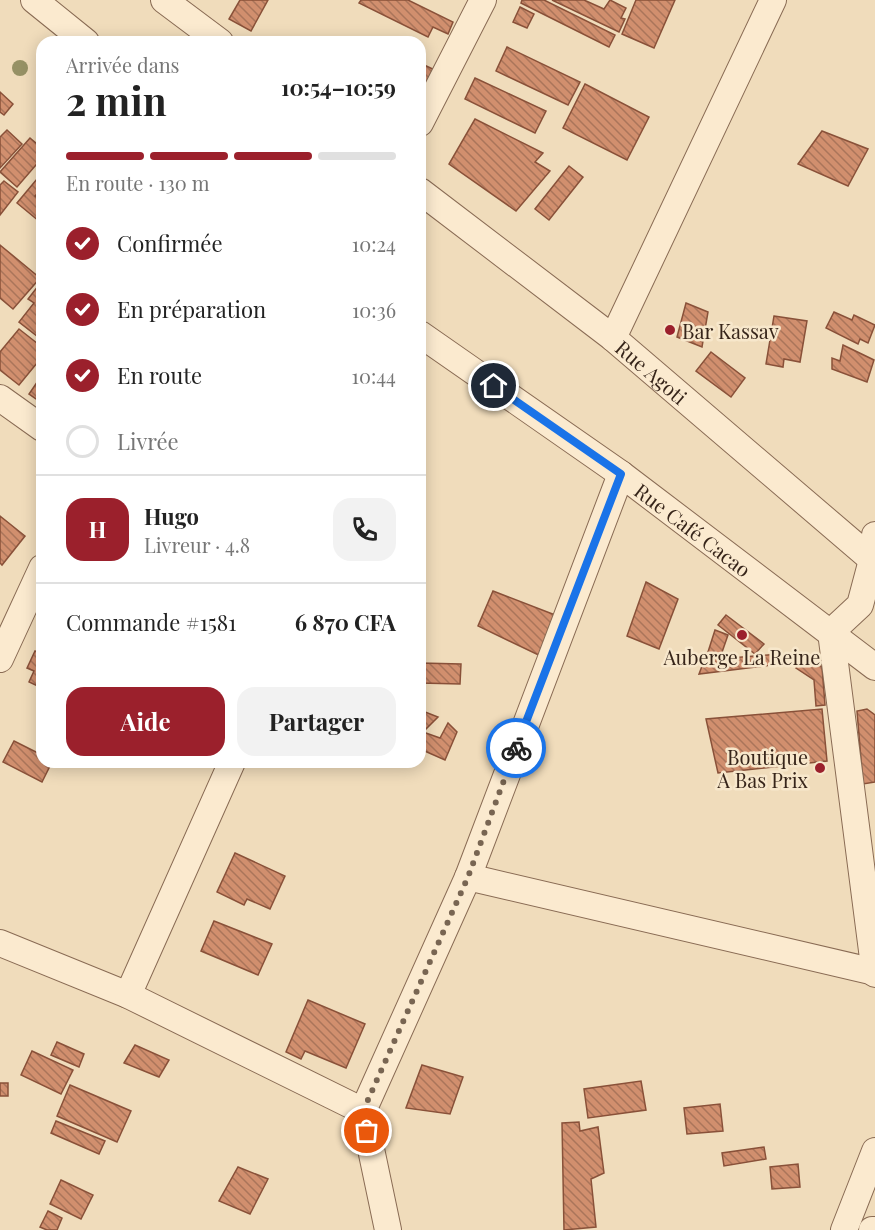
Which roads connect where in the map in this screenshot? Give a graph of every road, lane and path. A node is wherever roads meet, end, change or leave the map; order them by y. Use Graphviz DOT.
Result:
graph roads {
  1 [pos="34,0"];
  2 [pos="164,0"];
  3 [pos="483,0"];
  4 [pos="773,0"];
  5 [pos="192,8"];
  6 [pos="79,36"];
  7 [pos="214,36"];
  8 [pos="426,111"];
  9 [pos="426,196"];
  10 [pos="613,338"];
  11 [pos="426,340"];
  12 [pos="0,398"];
  13 [pos="36,424"];
  14 [pos="621,474"];
  15 [pos="874,553"];
  16 [pos="36,581"];
  17 [pos="831,632"];
  18 [pos="0,659"];
  19 [pos="875,667"];
  20 [pos="229,768"];
  21 [pos="468,877"];
  22 [pos="0,943"];
  23 [pos="875,973"];
  24 [pos="128,995"];
  25 [pos="363,1111"];
  26 [pos="875,1151"];
  27 [pos="388,1230"];
  28 [pos="844,1230"];
  1 -- 6 [label="street"];
  2 -- 5 [label="street"];
  3 -- 8 [label="street"];
  4 -- 10 [label="street"];
  5 -- 7 [label="street"];
  9 -- 10 [label="street, Rue Agoti"];
  10 -- 15 [label="street, Rue Agoti"];
  11 -- 14 [label="street, Rue Café Cacao"];
  12 -- 13 [label="street"];
  14 -- 17 [label="street, Rue Café Cacao"];
  14 -- 21 [label="street"];
  15 -- 17 [label="street"];
  16 -- 18 [label="street"];
  17 -- 19 [label="street, Rue Café Cacao"];
  17 -- 23 [label="street"];
  20 -- 24 [label="street"];
  21 -- 23 [label="street"];
  21 -- 25 [label="street"];
  22 -- 24 [label="street"];
  24 -- 25 [label="street"];
  25 -- 27 [label="street"];
  26 -- 28 [label="street"];
}
